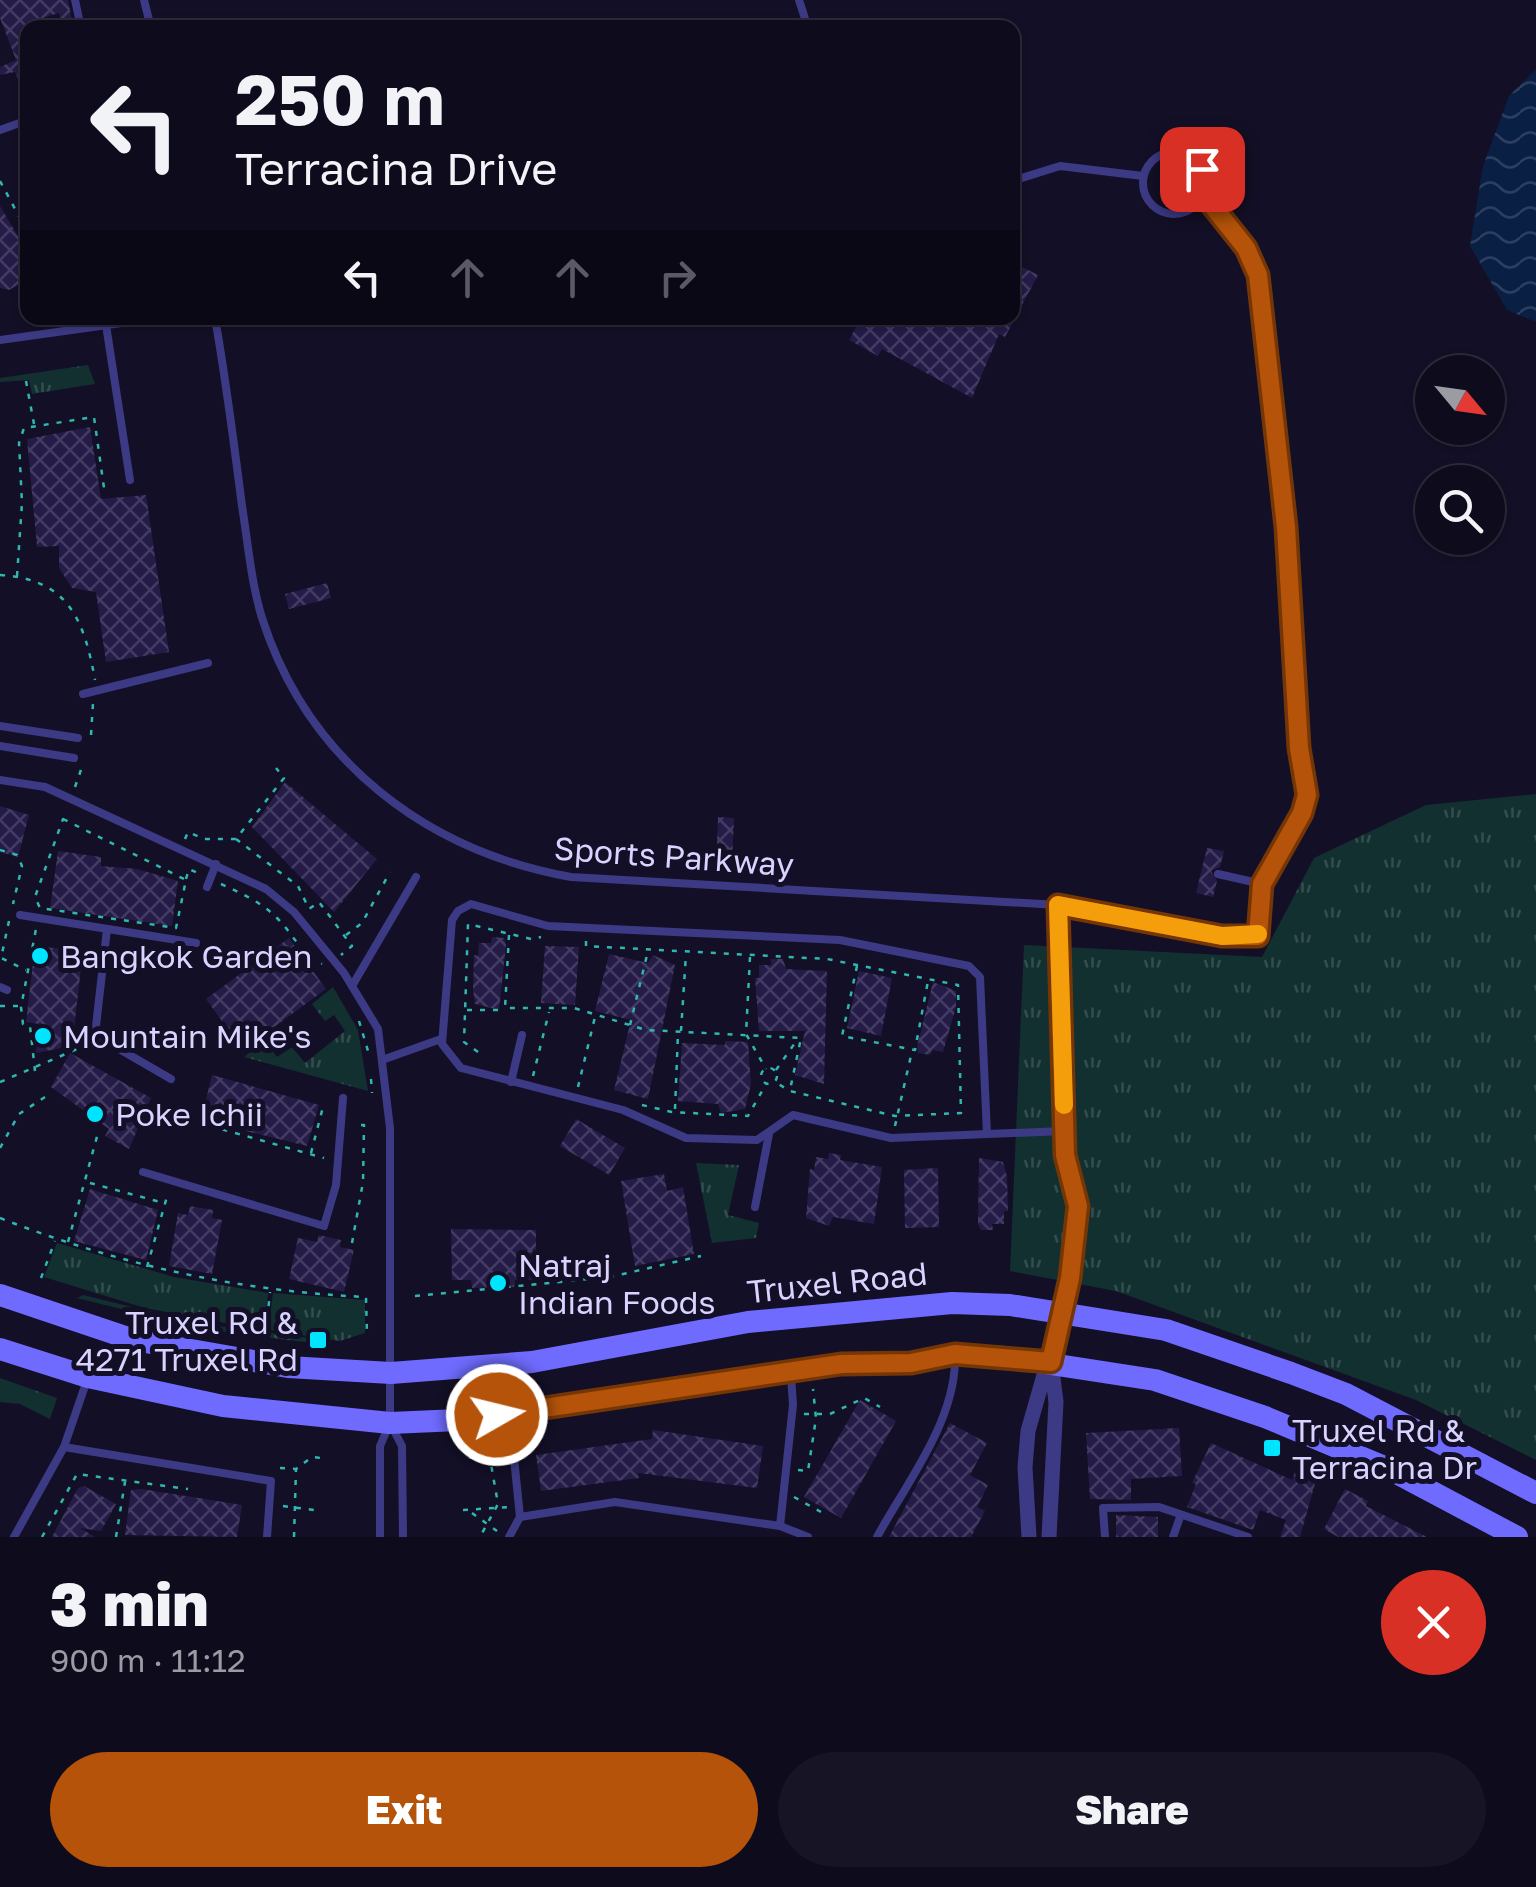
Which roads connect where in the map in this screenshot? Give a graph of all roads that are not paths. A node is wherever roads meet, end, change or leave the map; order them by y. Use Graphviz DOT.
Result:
graph roads {
  1 [pos="1143,176"];
  2 [pos="1020,178"];
  3 [pos="1203,194"];
  4 [pos="106,325"];
  5 [pos="216,325"];
  6 [pos="0,340"];
  7 [pos="130,480"];
  8 [pos="208,663"];
  9 [pos="83,694"];
  10 [pos="0,726"];
  11 [pos="78,738"];
  12 [pos="0,746"];
  13 [pos="74,758"];
  14 [pos="0,780"];
  15 [pos="216,864"];
  16 [pos="1218,874"];
  17 [pos="416,877"];
  18 [pos="208,883"];
  19 [pos="1262,884"];
  20 [pos="1058,905"];
  21 [pos="20,915"];
  22 [pos="108,929"];
  23 [pos="196,943"];
  24 [pos="352,986"];
  25 [pos="522,1035"];
  26 [pos="441,1039"];
  27 [pos="382,1060"];
  28 [pos="171,1079"];
  29 [pos="511,1082"];
  30 [pos="343,1098"];
  31 [pos="1064,1131"];
  32 [pos="769,1134"];
  33 [pos="986,1134"];
  34 [pos="142,1172"];
  35 [pos="754,1207"];
  36 [pos="0,1295"];
  37 [pos="1062,1312"];
  38 [pos="0,1349"];
  39 [pos="955,1354"];
  40 [pos="1051,1362"];
  41 [pos="790,1372"];
  42 [pos="391,1373"];
  43 [pos="88,1377"];
  44 [pos="390,1423"];
  45 [pos="64,1446"];
  46 [pos="514,1458"];
  47 [pos="1536,1493"];
  48 [pos="520,1517"];
  49 [pos="1180,1517"];
  50 [pos="780,1526"];
  51 [pos="14,1537"];
  52 [pos="267,1537"];
  53 [pos="380,1537"];
  54 [pos="402,1537"];
  55 [pos="509,1537"];
  56 [pos="808,1537"];
  57 [pos="877,1537"];
  58 [pos="1029,1537"];
  59 [pos="1049,1537"];
  60 [pos="1105,1537"];
  61 [pos="1172,1537"];
  62 [pos="1248,1537"];
  63 [pos="1518,1537"];
  1 -- 2 [label="lane"];
  1 -- 3 [label="lane"];
  1 -- 3 [label="lane"];
  3 -- 19 [label="lane"];
  4 -- 6 [label="lane"];
  4 -- 7 [label="lane"];
  5 -- 20 [label="lane, Sports Parkway"];
  8 -- 9 [label="lane"];
  10 -- 11 [label="lane"];
  12 -- 13 [label="lane"];
  14 -- 15 [label="lane"];
  15 -- 18 [label="lane"];
  15 -- 24 [label="lane"];
  16 -- 19 [label="lane"];
  17 -- 24 [label="lane"];
  19 -- 20 [label="lane, Sports Parkway"];
  20 -- 31 [label="lane"];
  21 -- 22 [label="lane"];
  22 -- 23 [label="lane"];
  22 -- 28 [label="lane"];
  24 -- 27 [label="lane"];
  25 -- 29 [label="lane"];
  26 -- 27 [label="lane"];
  26 -- 29 [label="lane"];
  26 -- 33 [label="lane"];
  27 -- 42 [label="lane"];
  29 -- 32 [label="lane"];
  30 -- 34 [label="lane"];
  31 -- 33 [label="lane"];
  31 -- 37 [label="lane"];
  32 -- 33 [label="lane"];
  32 -- 35 [label="lane"];
  36 -- 42 [label="main road, Truxel Road"];
  37 -- 40 [label="street"];
  37 -- 42 [label="main road, Truxel Road"];
  37 -- 47 [label="main road, Truxel Road"];
  38 -- 43 [label="main road"];
  39 -- 40 [label="main road"];
  39 -- 41 [label="main road"];
  39 -- 57 [label="lane"];
  40 -- 58 [label="street"];
  40 -- 59 [label="street"];
  40 -- 63 [label="main road"];
  41 -- 44 [label="main road"];
  41 -- 50 [label="lane"];
  42 -- 44 [label="lane"];
  43 -- 44 [label="main road"];
  43 -- 45 [label="lane"];
  44 -- 53 [label="lane"];
  44 -- 54 [label="lane"];
  45 -- 51 [label="lane"];
  45 -- 52 [label="lane"];
  46 -- 48 [label="lane"];
  48 -- 50 [label="lane"];
  48 -- 55 [label="lane"];
  49 -- 60 [label="lane"];
  49 -- 61 [label="lane"];
  49 -- 62 [label="lane"];
  50 -- 56 [label="lane"];
}
